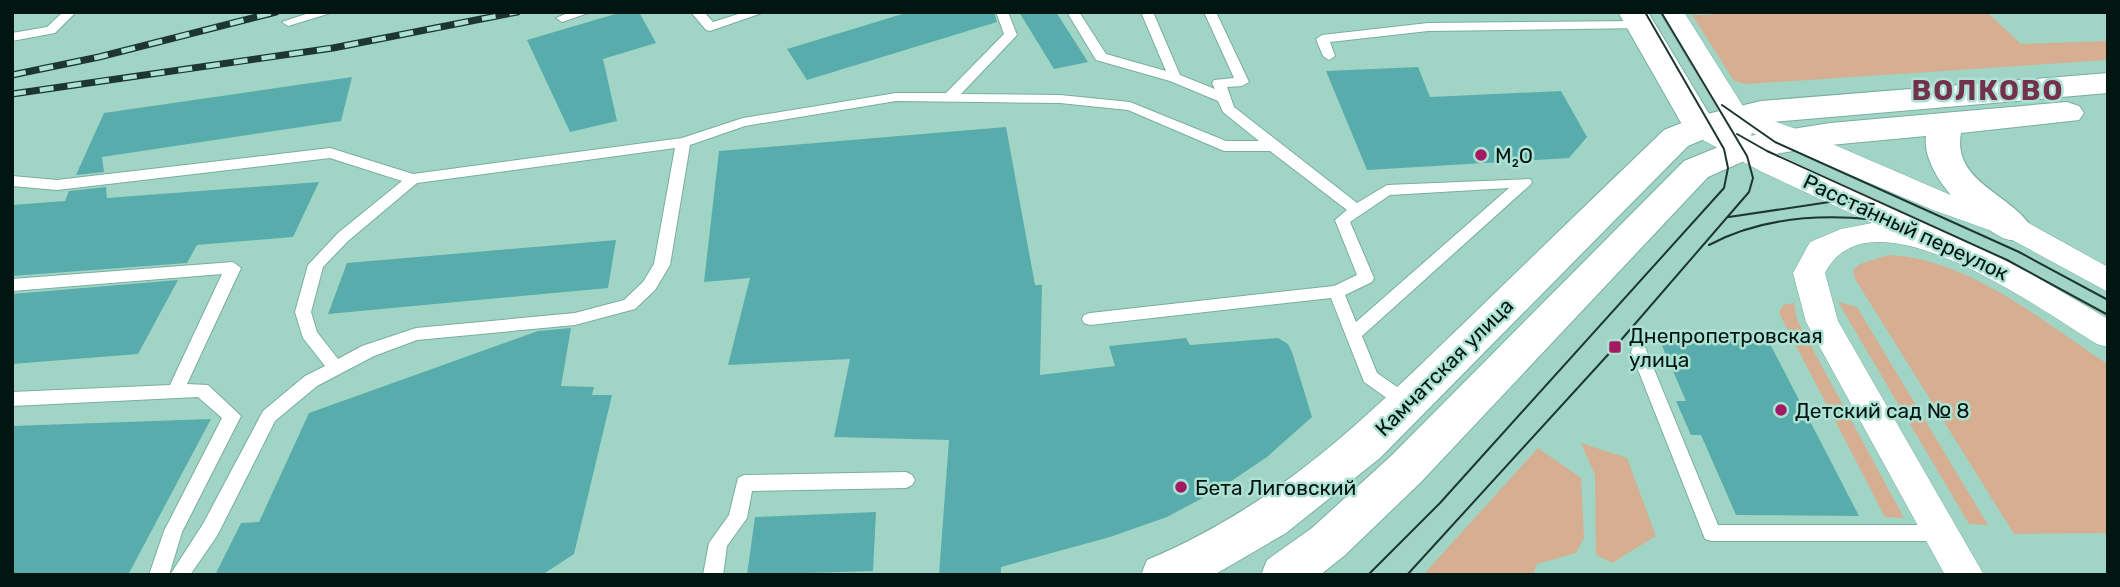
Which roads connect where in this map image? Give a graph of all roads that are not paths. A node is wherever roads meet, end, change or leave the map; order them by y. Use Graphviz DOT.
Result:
graph roads {
  1 [pos="70,12"];
  2 [pos="328,12"];
  3 [pos="585,12"];
  4 [pos="697,12"];
  5 [pos="759,12"];
  6 [pos="1073,12"];
  7 [pos="1147,12"];
  8 [pos="1210,12"];
  9 [pos="1423,12"];
  10 [pos="1578,12"];
  11 [pos="1672,12"];
  12 [pos="1002,13"];
  13 [pos="562,18"];
  14 [pos="1637,19"];
  15 [pos="288,22"];
  16 [pos="1585,26"];
  17 [pos="1428,27"];
  18 [pos="12,37"];
  19 [pos="1329,56"];
  20 [pos="1175,78"];
  21 [pos="2108,83"];
  22 [pos="949,98"];
  23 [pos="1224,98"];
  24 [pos="2108,109"];
  25 [pos="1946,124"];
  26 [pos="1725,131"];
  27 [pos="1797,139"];
  28 [pos="682,142"];
  29 [pos="1273,146"];
  30 [pos="413,179"];
  31 [pos="12,181"];
  32 [pos="1357,210"];
  33 [pos="2014,228"];
  34 [pos="1949,244"];
  35 [pos="2108,281"];
  36 [pos="12,285"];
  37 [pos="1336,292"];
  38 [pos="1090,319"];
  39 [pos="1353,334"];
  40 [pos="2108,335"];
  41 [pos="1639,352"];
  42 [pos="336,368"];
  43 [pos="174,391"];
  44 [pos="12,399"];
  45 [pos="1407,403"];
  46 [pos="906,480"];
  47 [pos="1942,533"];
  48 [pos="159,575"];
  49 [pos="178,575"];
  50 [pos="713,575"];
  51 [pos="1164,575"];
  52 [pos="1284,575"];
  53 [pos="1965,575"];
  1 -- 18 [label="lane"];
  2 -- 15 [label="lane"];
  3 -- 13 [label="lane"];
  4 -- 5 [label="lane"];
  6 -- 20 [label="lane"];
  7 -- 20 [label="lane"];
  8 -- 23 [label="lane"];
  9 -- 17 [label="lane"];
  10 -- 16 [label="lane"];
  11 -- 26 [label="street"];
  12 -- 22 [label="lane"];
  14 -- 16 [label="lane"];
  14 -- 26 [label="main road"];
  16 -- 17 [label="lane"];
  17 -- 19 [label="lane"];
  20 -- 23 [label="lane"];
  21 -- 26 [label="main road"];
  22 -- 28 [label="lane"];
  22 -- 29 [label="lane"];
  23 -- 29 [label="lane"];
  24 -- 25 [label="main road"];
  25 -- 27 [label="main road"];
  25 -- 33 [label="main road"];
  26 -- 27 [label="main road, Камчатская улица"];
  26 -- 34 [label="street, Расстанный переулок"];
  26 -- 45 [label="main road, Камчатская улица"];
  26 -- 52 [label="main road, Камчатская улица"];
  27 -- 33 [label="street, Расстанный переулок"];
  28 -- 30 [label="lane"];
  28 -- 42 [label="lane"];
  29 -- 32 [label="lane"];
  30 -- 31 [label="lane"];
  30 -- 42 [label="lane"];
  32 -- 37 [label="lane"];
  32 -- 39 [label="lane"];
  33 -- 35 [label="street, Расстанный переулок"];
  34 -- 40 [label="street, Расстанный переулок"];
  34 -- 47 [label="street"];
  36 -- 43 [label="lane"];
  37 -- 38 [label="lane"];
  37 -- 39 [label="lane"];
  39 -- 45 [label="lane"];
  41 -- 47 [label="lane"];
  42 -- 49 [label="lane"];
  43 -- 44 [label="lane"];
  43 -- 48 [label="lane"];
  45 -- 51 [label="main road, Камчатская улица"];
  46 -- 50 [label="lane"];
  47 -- 53 [label="street"];
}
